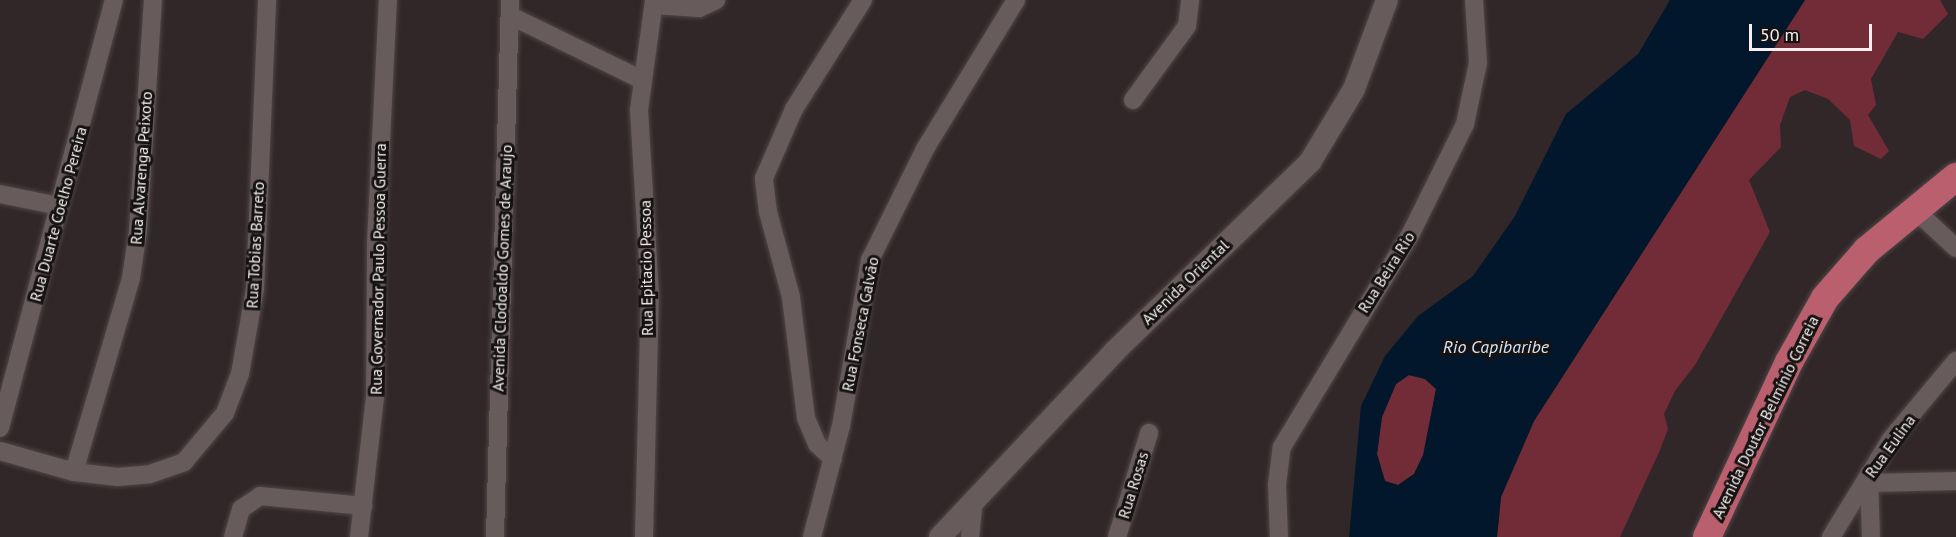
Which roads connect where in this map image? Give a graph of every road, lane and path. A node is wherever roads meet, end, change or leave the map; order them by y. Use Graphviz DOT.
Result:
graph roads {
  1 [pos="114,0"];
  2 [pos="153,0"];
  3 [pos="267,0"];
  4 [pos="388,0"];
  5 [pos="716,0"];
  6 [pos="863,0"];
  7 [pos="1016,0"];
  8 [pos="1190,0"];
  9 [pos="1388,0"];
  10 [pos="1474,0"];
  11 [pos="654,2"];
  12 [pos="510,8"];
  13 [pos="640,79"];
  14 [pos="1133,100"];
  15 [pos="1956,177"];
  16 [pos="0,194"];
  17 [pos="59,206"];
  18 [pos="1915,210"];
  19 [pos="1956,248"];
  20 [pos="1956,361"];
  21 [pos="0,428"];
  22 [pos="1149,432"];
  23 [pos="0,452"];
  24 [pos="833,459"];
  25 [pos="74,472"];
  26 [pos="1870,479"];
  27 [pos="1956,481"];
  28 [pos="974,500"];
  29 [pos="364,506"];
  30 [pos="233,537"];
  31 [pos="359,537"];
  32 [pos="495,537"];
  33 [pos="644,537"];
  34 [pos="812,537"];
  35 [pos="940,537"];
  36 [pos="970,537"];
  37 [pos="1117,537"];
  38 [pos="1279,537"];
  39 [pos="1707,537"];
  40 [pos="1830,537"];
  41 [pos="1871,537"];
  1 -- 17 [label="street, Rua Duarte Coelho Pereira"];
  2 -- 25 [label="street, Rua Alvarenga Peixoto"];
  3 -- 25 [label="street, Rua Tobias Barreto"];
  4 -- 29 [label="street, Rua Governador Paulo Pessoa Guerra"];
  5 -- 11 [label="street"];
  6 -- 24 [label="street"];
  7 -- 24 [label="street, Rua Fonseca Galvão"];
  8 -- 14 [label="street"];
  9 -- 28 [label="street, Avenida Oriental"];
  10 -- 38 [label="street, Rua Beira Rio"];
  11 -- 13 [label="street, Rua Epitacio Pessoa"];
  12 -- 13 [label="street"];
  12 -- 32 [label="street, Avenida Clodoaldo Gomes de Araujo"];
  13 -- 33 [label="street, Rua Epitacio Pessoa"];
  15 -- 18 [label="main road, Avenida Doutor Belmínio Correia"];
  16 -- 17 [label="street"];
  17 -- 21 [label="street, Rua Duarte Coelho Pereira"];
  18 -- 19 [label="street"];
  18 -- 39 [label="main road, Avenida Doutor Belmínio Correia"];
  20 -- 26 [label="street, Rua Eulina"];
  22 -- 37 [label="street, Rua Rosas"];
  23 -- 25 [label="street, Rua Tobias Barreto"];
  24 -- 34 [label="street, Rua Fonseca Galvão"];
  26 -- 27 [label="street"];
  26 -- 40 [label="street, Rua Eulina"];
  26 -- 41 [label="street"];
  28 -- 35 [label="street, Avenida Oriental"];
  28 -- 36 [label="street"];
  29 -- 30 [label="street"];
  29 -- 31 [label="street, Rua Governador Paulo Pessoa Guerra"];
}
